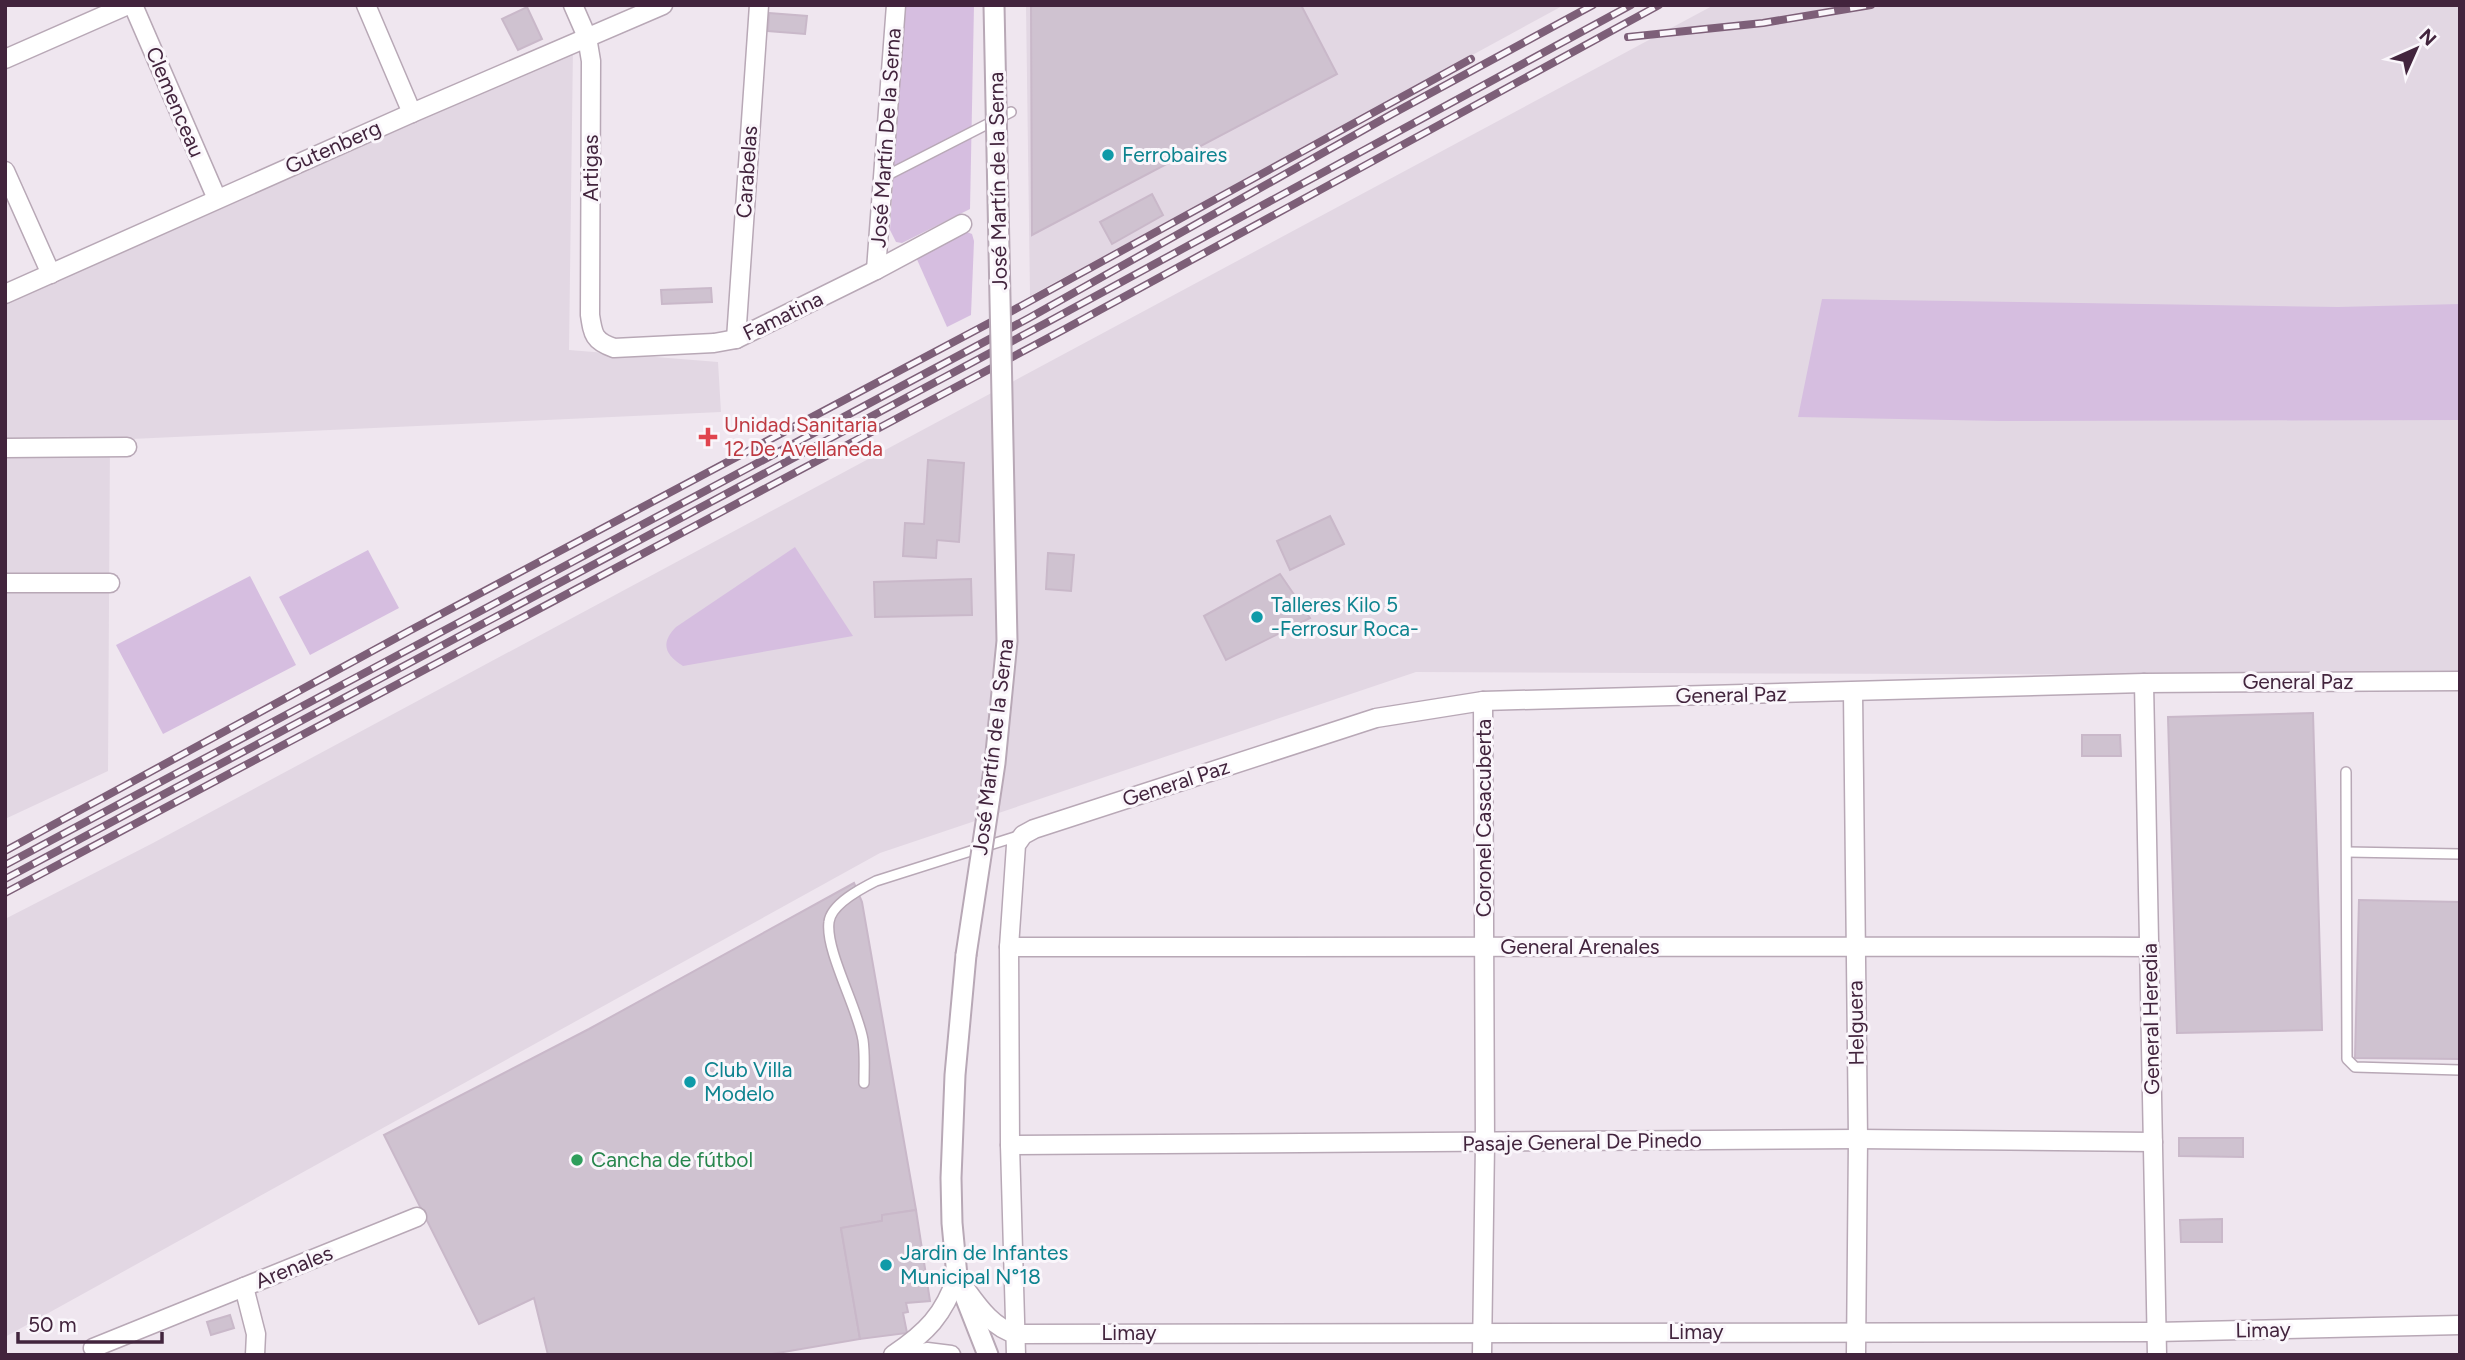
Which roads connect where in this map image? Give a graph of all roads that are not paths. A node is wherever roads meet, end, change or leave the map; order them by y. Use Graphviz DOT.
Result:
graph roads {
  1 [pos="130,5"];
  2 [pos="366,5"];
  3 [pos="573,5"];
  4 [pos="663,5"];
  5 [pos="759,5"];
  6 [pos="896,5"];
  7 [pos="994,5"];
  8 [pos="587,37"];
  9 [pos="5,59"];
  10 [pos="1011,112"];
  11 [pos="412,113"];
  12 [pos="5,171"];
  13 [pos="883,178"];
  14 [pos="217,199"];
  15 [pos="962,224"];
  16 [pos="876,270"];
  17 [pos="51,274"];
  18 [pos="5,294"];
  19 [pos="593,333"];
  20 [pos="736,339"];
  21 [pos="127,447"];
  22 [pos="5,448"];
  23 [pos="5,583"];
  24 [pos="110,583"];
  25 [pos="2460,681"];
  26 [pos="2144,683"];
  27 [pos="1853,692"];
  28 [pos="1483,701"];
  29 [pos="2346,772"];
  30 [pos="1023,835"];
  31 [pos="2347,852"];
  32 [pos="2460,854"];
  33 [pos="1855,944"];
  34 [pos="1009,947"];
  35 [pos="1485,947"];
  36 [pos="2150,947"];
  37 [pos="2460,1070"];
  38 [pos="864,1083"];
  39 [pos="1858,1139"];
  40 [pos="2153,1142"];
  41 [pos="1485,1143"];
  42 [pos="1010,1145"];
  43 [pos="417,1217"];
  44 [pos="957,1276"];
  45 [pos="244,1287"];
  46 [pos="2460,1325"];
  47 [pos="1857,1331"];
  48 [pos="1482,1332"];
  49 [pos="2156,1332"];
  50 [pos="1016,1334"];
  51 [pos="93,1348"];
  52 [pos="255,1355"];
  53 [pos="893,1355"];
  54 [pos="912,1355"];
  55 [pos="951,1355"];
  56 [pos="988,1355"];
  57 [pos="1016,1355"];
  58 [pos="1482,1355"];
  59 [pos="1856,1355"];
  60 [pos="2157,1355"];
  1 -- 9 [label="street"];
  1 -- 14 [label="street, Clemenceau"];
  2 -- 11 [label="street"];
  3 -- 8 [label="street, Artigas"];
  4 -- 8 [label="street, Gutenberg"];
  5 -- 20 [label="street, Carabelas"];
  6 -- 13 [label="street, José Martín De la Serna"];
  7 -- 44 [label="street, José Martín de la Serna, bridge"];
  8 -- 11 [label="street, Gutenberg"];
  8 -- 19 [label="street, Artigas"];
  10 -- 13 [label="lane"];
  11 -- 14 [label="street, Gutenberg"];
  12 -- 17 [label="street"];
  13 -- 16 [label="street, José Martín De la Serna"];
  14 -- 17 [label="street, Gutenberg"];
  15 -- 16 [label="street, Famatina"];
  16 -- 20 [label="street, Famatina"];
  17 -- 18 [label="street, Gutenberg"];
  19 -- 20 [label="street, Famatina"];
  21 -- 22 [label="street"];
  23 -- 24 [label="street"];
  25 -- 26 [label="street, General Paz"];
  26 -- 27 [label="street, General Paz"];
  26 -- 36 [label="street, General Heredia"];
  27 -- 28 [label="street, General Paz"];
  27 -- 33 [label="street, Helguera"];
  28 -- 30 [label="street, General Paz"];
  28 -- 35 [label="street, Coronel Casacuberta"];
  29 -- 31 [label="lane"];
  30 -- 34 [label="street, José Martín de la Serna"];
  30 -- 38 [label="lane"];
  31 -- 32 [label="lane"];
  31 -- 37 [label="lane"];
  33 -- 35 [label="street, General Arenales"];
  33 -- 36 [label="street, General Arenales"];
  33 -- 39 [label="street, Helguera"];
  34 -- 35 [label="street, General Arenales"];
  34 -- 42 [label="street, José Martín de la Serna"];
  35 -- 41 [label="street, Coronel Casacuberta"];
  36 -- 40 [label="street, General Heredia"];
  39 -- 40 [label="street, Pasaje General De Pinedo"];
  39 -- 41 [label="street, Pasaje General De Pinedo"];
  39 -- 47 [label="street, Helguera"];
  40 -- 49 [label="street, General Heredia"];
  41 -- 42 [label="street, Pasaje General De Pinedo"];
  41 -- 48 [label="street, Coronel Casacuberta"];
  42 -- 50 [label="street, José Martín de la Serna"];
  43 -- 45 [label="street, Arenales"];
  44 -- 50 [label="street"];
  44 -- 53 [label="street"];
  44 -- 56 [label="street, José Martín de la Serna"];
  45 -- 51 [label="street, Arenales"];
  45 -- 52 [label="street"];
  46 -- 49 [label="street, Limay"];
  47 -- 48 [label="street, Limay"];
  47 -- 49 [label="street, Limay"];
  47 -- 59 [label="street, Helguera"];
  48 -- 50 [label="street, Limay"];
  48 -- 58 [label="street, Coronel Casacuberta"];
  49 -- 60 [label="street, General Heredia"];
  50 -- 57 [label="street, José Martín de la Serna"];
  54 -- 55 [label="street"];
}
